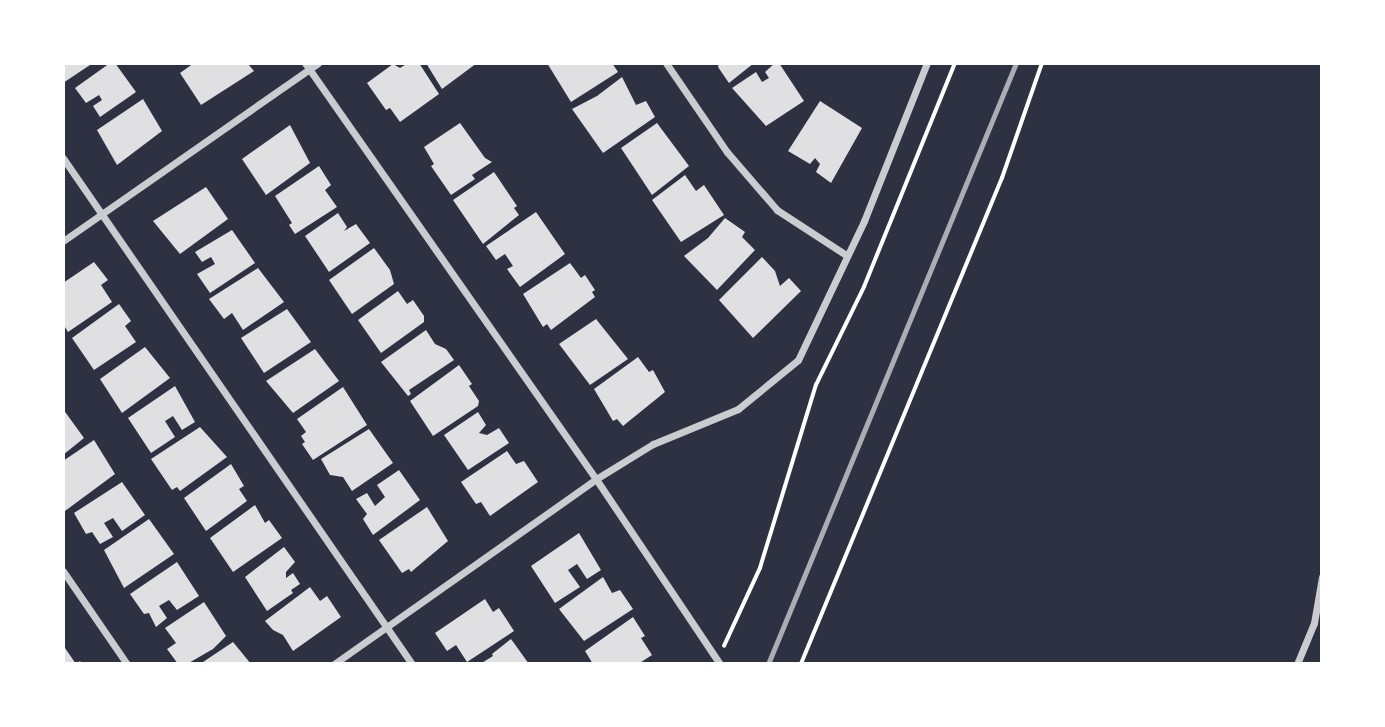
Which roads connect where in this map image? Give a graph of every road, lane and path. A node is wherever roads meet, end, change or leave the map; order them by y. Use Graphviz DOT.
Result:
graph roads {
  1 [pos="318,63"];
  2 [pos="666,63"];
  3 [pos="927,63"];
  4 [pos="956,63"];
  5 [pos="1042,63"];
  6 [pos="307,66"];
  7 [pos="63,158"];
  8 [pos="102,214"];
  9 [pos="63,241"];
  10 [pos="846,255"];
  11 [pos="596,479"];
  12 [pos="63,571"];
  13 [pos="1322,577"];
  14 [pos="388,627"];
  15 [pos="727,641"];
  16 [pos="127,664"];
  17 [pos="334,664"];
  18 [pos="412,664"];
  19 [pos="720,664"];
  20 [pos="801,664"];
  21 [pos="1297,664"];
  1 -- 6 [label="street"];
  2 -- 10 [label="street"];
  3 -- 10 [label="street"];
  4 -- 15 [label="path"];
  5 -- 20 [label="path"];
  6 -- 8 [label="street"];
  6 -- 11 [label="street"];
  7 -- 8 [label="street"];
  8 -- 9 [label="street"];
  8 -- 14 [label="street"];
  10 -- 11 [label="street"];
  11 -- 14 [label="street"];
  11 -- 19 [label="street"];
  12 -- 16 [label="street"];
  13 -- 21 [label="street"];
  14 -- 17 [label="street"];
  14 -- 18 [label="street"];
}
